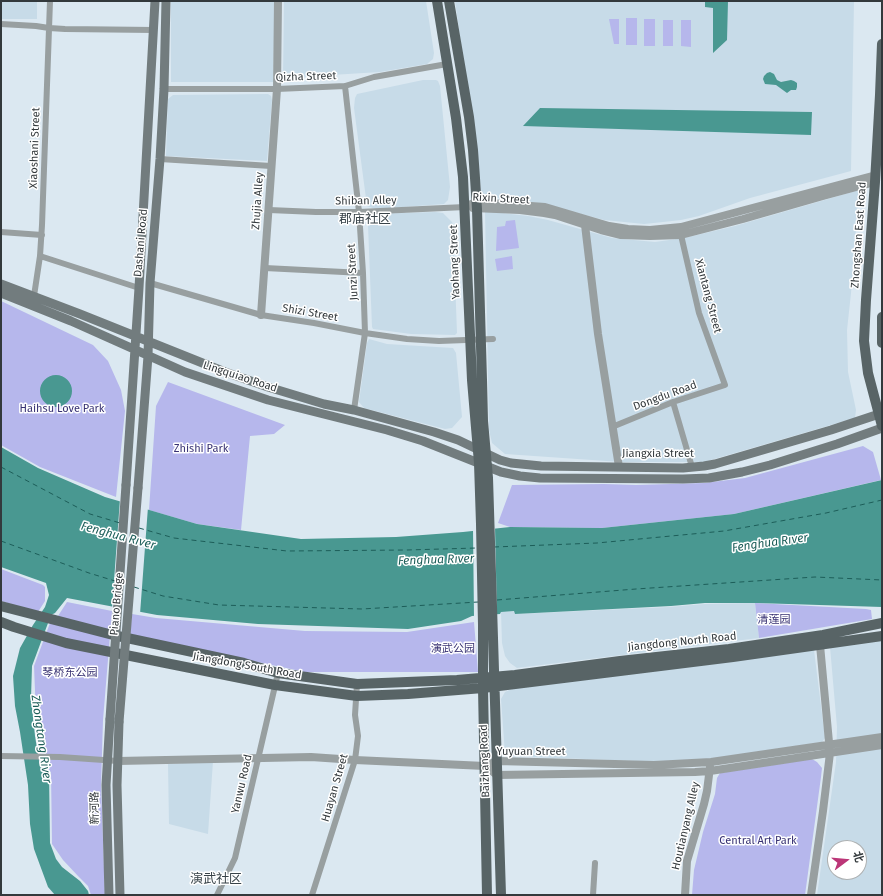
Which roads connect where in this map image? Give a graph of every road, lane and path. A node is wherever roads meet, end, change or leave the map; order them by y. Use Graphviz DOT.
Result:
graph roads {
  1 [pos="50,1"];
  2 [pos="155,1"];
  3 [pos="166,1"];
  4 [pos="278,1"];
  5 [pos="437,1"];
  6 [pos="449,1"];
  7 [pos="1,24"];
  8 [pos="49,28"];
  9 [pos="154,30"];
  10 [pos="882,44"];
  11 [pos="447,64"];
  12 [pos="345,86"];
  13 [pos="277,88"];
  14 [pos="164,89"];
  15 [pos="160,159"];
  16 [pos="271,166"];
  17 [pos="875,179"];
  18 [pos="477,205"];
  19 [pos="465,207"];
  20 [pos="269,210"];
  21 [pos="359,212"];
  22 [pos="585,225"];
  23 [pos="1,232"];
  24 [pos="42,235"];
  25 [pos="681,235"];
  26 [pos="40,256"];
  27 [pos="265,268"];
  28 [pos="363,272"];
  29 [pos="150,283"];
  30 [pos="1,284"];
  31 [pos="139,288"];
  32 [pos="1,293"];
  33 [pos="34,296"];
  34 [pos="261,315"];
  35 [pos="882,317"];
  36 [pos="365,333"];
  37 [pos="136,337"];
  38 [pos="493,339"];
  39 [pos="475,340"];
  40 [pos="148,342"];
  41 [pos="882,343"];
  42 [pos="135,350"];
  43 [pos="148,356"];
  44 [pos="725,385"];
  45 [pos="673,402"];
  46 [pos="354,410"];
  47 [pos="880,413"];
  48 [pos="612,427"];
  49 [pos="882,427"];
  50 [pos="482,452"];
  51 [pos="483,464"];
  52 [pos="619,466"];
  53 [pos="692,467"];
  54 [pos="126,485"];
  55 [pos="138,488"];
  56 [pos="1,606"];
  57 [pos="1,622"];
  58 [pos="882,623"];
  59 [pos="488,626"];
  60 [pos="882,636"];
  61 [pos="820,645"];
  62 [pos="278,673"];
  63 [pos="494,682"];
  64 [pos="483,683"];
  65 [pos="358,684"];
  66 [pos="275,685"];
  67 [pos="357,696"];
  68 [pos="110,720"];
  69 [pos="120,722"];
  70 [pos="882,737"];
  71 [pos="882,745"];
  72 [pos="830,749"];
  73 [pos="1,756"];
  74 [pos="258,758"];
  75 [pos="108,760"];
  76 [pos="355,760"];
  77 [pos="118,761"];
  78 [pos="497,761"];
  79 [pos="711,762"];
  80 [pos="485,766"];
  81 [pos="710,771"];
  82 [pos="497,775"];
  83 [pos="595,863"];
  84 [pos="109,895"];
  85 [pos="120,895"];
  86 [pos="217,895"];
  87 [pos="312,895"];
  88 [pos="487,895"];
  89 [pos="501,895"];
  90 [pos="593,895"];
  91 [pos="684,895"];
  92 [pos="811,895"];
  1 -- 8 [label="street, Xiaoshani Street"];
  2 -- 9 [label="main road, Dashani Road"];
  3 -- 14 [label="main road, Dashani Road"];
  4 -- 13 [label="street, Zhujia Alley"];
  5 -- 11 [label="main road, Yaohang Street"];
  6 -- 18 [label="main road, Yaohang Street"];
  7 -- 8 [label="street"];
  8 -- 9 [label="street"];
  8 -- 24 [label="street, Xiaoshani Street"];
  9 -- 31 [label="main road, Dashani Road"];
  10 -- 17 [label="main road, Zhongshan East Road"];
  11 -- 12 [label="street, Qizha Street"];
  11 -- 19 [label="main road, Yaohang Street"];
  12 -- 13 [label="street, Qizha Street"];
  12 -- 21 [label="street, Junzi Street"];
  13 -- 14 [label="street, Qizha Street"];
  13 -- 16 [label="street, Zhujia Alley"];
  14 -- 15 [label="main road, Dashani Road"];
  15 -- 16 [label="street"];
  15 -- 29 [label="main road, Dashani Road"];
  16 -- 20 [label="street, Zhujia Alley"];
  17 -- 18 [label="street, Rixin Street"];
  17 -- 25 [label="street, Rixin Street"];
  17 -- 47 [label="main road, Zhongshan East Road"];
  18 -- 19 [label="street, Rixin Street"];
  18 -- 22 [label="street, Rixin Street"];
  18 -- 39 [label="main road, Yaohang Street"];
  19 -- 21 [label="street, Shiban Alley"];
  19 -- 39 [label="main road, Yaohang Street"];
  20 -- 21 [label="street, Shiban Alley"];
  20 -- 27 [label="street, Zhujia Alley"];
  21 -- 28 [label="street, Junzi Street"];
  22 -- 25 [label="street, Rixin Street"];
  22 -- 48 [label="street"];
  23 -- 24 [label="street"];
  24 -- 26 [label="street, Xiaoshani Street"];
  25 -- 44 [label="street, Xiantang Street"];
  26 -- 31 [label="street"];
  26 -- 33 [label="street, Xiaoshani Street"];
  27 -- 28 [label="street"];
  27 -- 34 [label="street, Zhujia Alley"];
  28 -- 36 [label="street, Junzi Street"];
  29 -- 34 [label="street, Shizi Street"];
  29 -- 40 [label="main road, Dashani Road"];
  30 -- 33 [label="main road, Lingquiao Road"];
  31 -- 37 [label="main road, Dashani Road"];
  32 -- 42 [label="main road, Lingquiao Road"];
  33 -- 37 [label="main road, Lingquiao Road"];
  34 -- 36 [label="street, Shizi Street"];
  35 -- 41 [label="main road"];
  36 -- 39 [label="street, Shizi Street"];
  36 -- 46 [label="street, Junzi Street"];
  37 -- 40 [label="main road, Lingquiao Road"];
  37 -- 42 [label="main road, Dashani Road"];
  38 -- 39 [label="street, Shizi Street"];
  39 -- 50 [label="main road, Yaohang Street"];
  40 -- 43 [label="main road, Dashani Road"];
  40 -- 46 [label="main road, Lingquiao Road"];
  42 -- 43 [label="main road, Lingquiao Road"];
  42 -- 54 [label="main road, Dashani Road"];
  43 -- 51 [label="main road, Lingquiao Road"];
  43 -- 55 [label="main road, Dashani Road"];
  44 -- 45 [label="street, Dongdu Road"];
  45 -- 48 [label="street, Dongdu Road"];
  45 -- 53 [label="street"];
  46 -- 50 [label="main road, Lingquiao Road"];
  47 -- 49 [label="main road, Zhongshan East Road"];
  47 -- 53 [label="main road, Jiangxia Street"];
  48 -- 52 [label="street"];
  49 -- 51 [label="main road"];
  50 -- 51 [label="main road, Yaohang Street"];
  50 -- 52 [label="main road, Jiangxia Street"];
  51 -- 59 [label="main road, Yaohang Street"];
  52 -- 53 [label="main road, Jiangxia Street"];
  54 -- 68 [label="main road, Piano Bridge, bridge"];
  55 -- 69 [label="main road, Piano Bridge, bridge"];
  56 -- 62 [label="main road, Jiangdong South Road"];
  57 -- 66 [label="main road, Jiangdong South Road"];
  58 -- 63 [label="main road, Jiangdong North Road"];
  59 -- 63 [label="main road, Baizhang Road"];
  59 -- 64 [label="main road, Baizhang Road"];
  60 -- 61 [label="main road, Jiangdong North Road"];
  61 -- 63 [label="main road, Jiangdong North Road"];
  61 -- 72 [label="street"];
  62 -- 65 [label="main road, Jiangdong South Road"];
  62 -- 66 [label="street, Yanwu Road"];
  63 -- 64 [label="main road, Jiangdong North Road"];
  63 -- 78 [label="main road, Baizhang Road"];
  64 -- 65 [label="main road, Jiangdong South Road"];
  64 -- 67 [label="main road, Jiangdong South Road"];
  64 -- 80 [label="main road, Baizhang Road"];
  65 -- 67 [label="street, Huayan Street"];
  66 -- 67 [label="main road, Jiangdong South Road"];
  66 -- 74 [label="street, Yanwu Road"];
  67 -- 76 [label="street, Huayan Street"];
  68 -- 75 [label="main road, 新河路"];
  69 -- 77 [label="main road, 新河路"];
  70 -- 72 [label="street, Yuyuan Street"];
  71 -- 72 [label="street, Yuyuan Street"];
  72 -- 79 [label="street, Yuyuan Street"];
  72 -- 81 [label="street, Yuyuan Street"];
  72 -- 92 [label="street"];
  73 -- 75 [label="street"];
  74 -- 76 [label="street"];
  74 -- 77 [label="street"];
  74 -- 86 [label="street, Yanwu Road"];
  75 -- 77 [label="street"];
  75 -- 84 [label="main road, 新河路"];
  76 -- 80 [label="street"];
  76 -- 87 [label="street, Huayan Street"];
  77 -- 85 [label="main road, 新河路"];
  78 -- 79 [label="street, Yuyuan Street"];
  78 -- 80 [label="street, Yuyuan Street"];
  78 -- 82 [label="main road, Baizhang Road"];
  79 -- 81 [label="street, Houtianyang Alley"];
  80 -- 82 [label="street, Yuyuan Street"];
  80 -- 88 [label="main road, Baizhang Road"];
  81 -- 82 [label="street, Yuyuan Street"];
  81 -- 91 [label="street, Houtianyang Alley"];
  82 -- 89 [label="main road, Baizhang Road"];
  83 -- 90 [label="street"];
}
